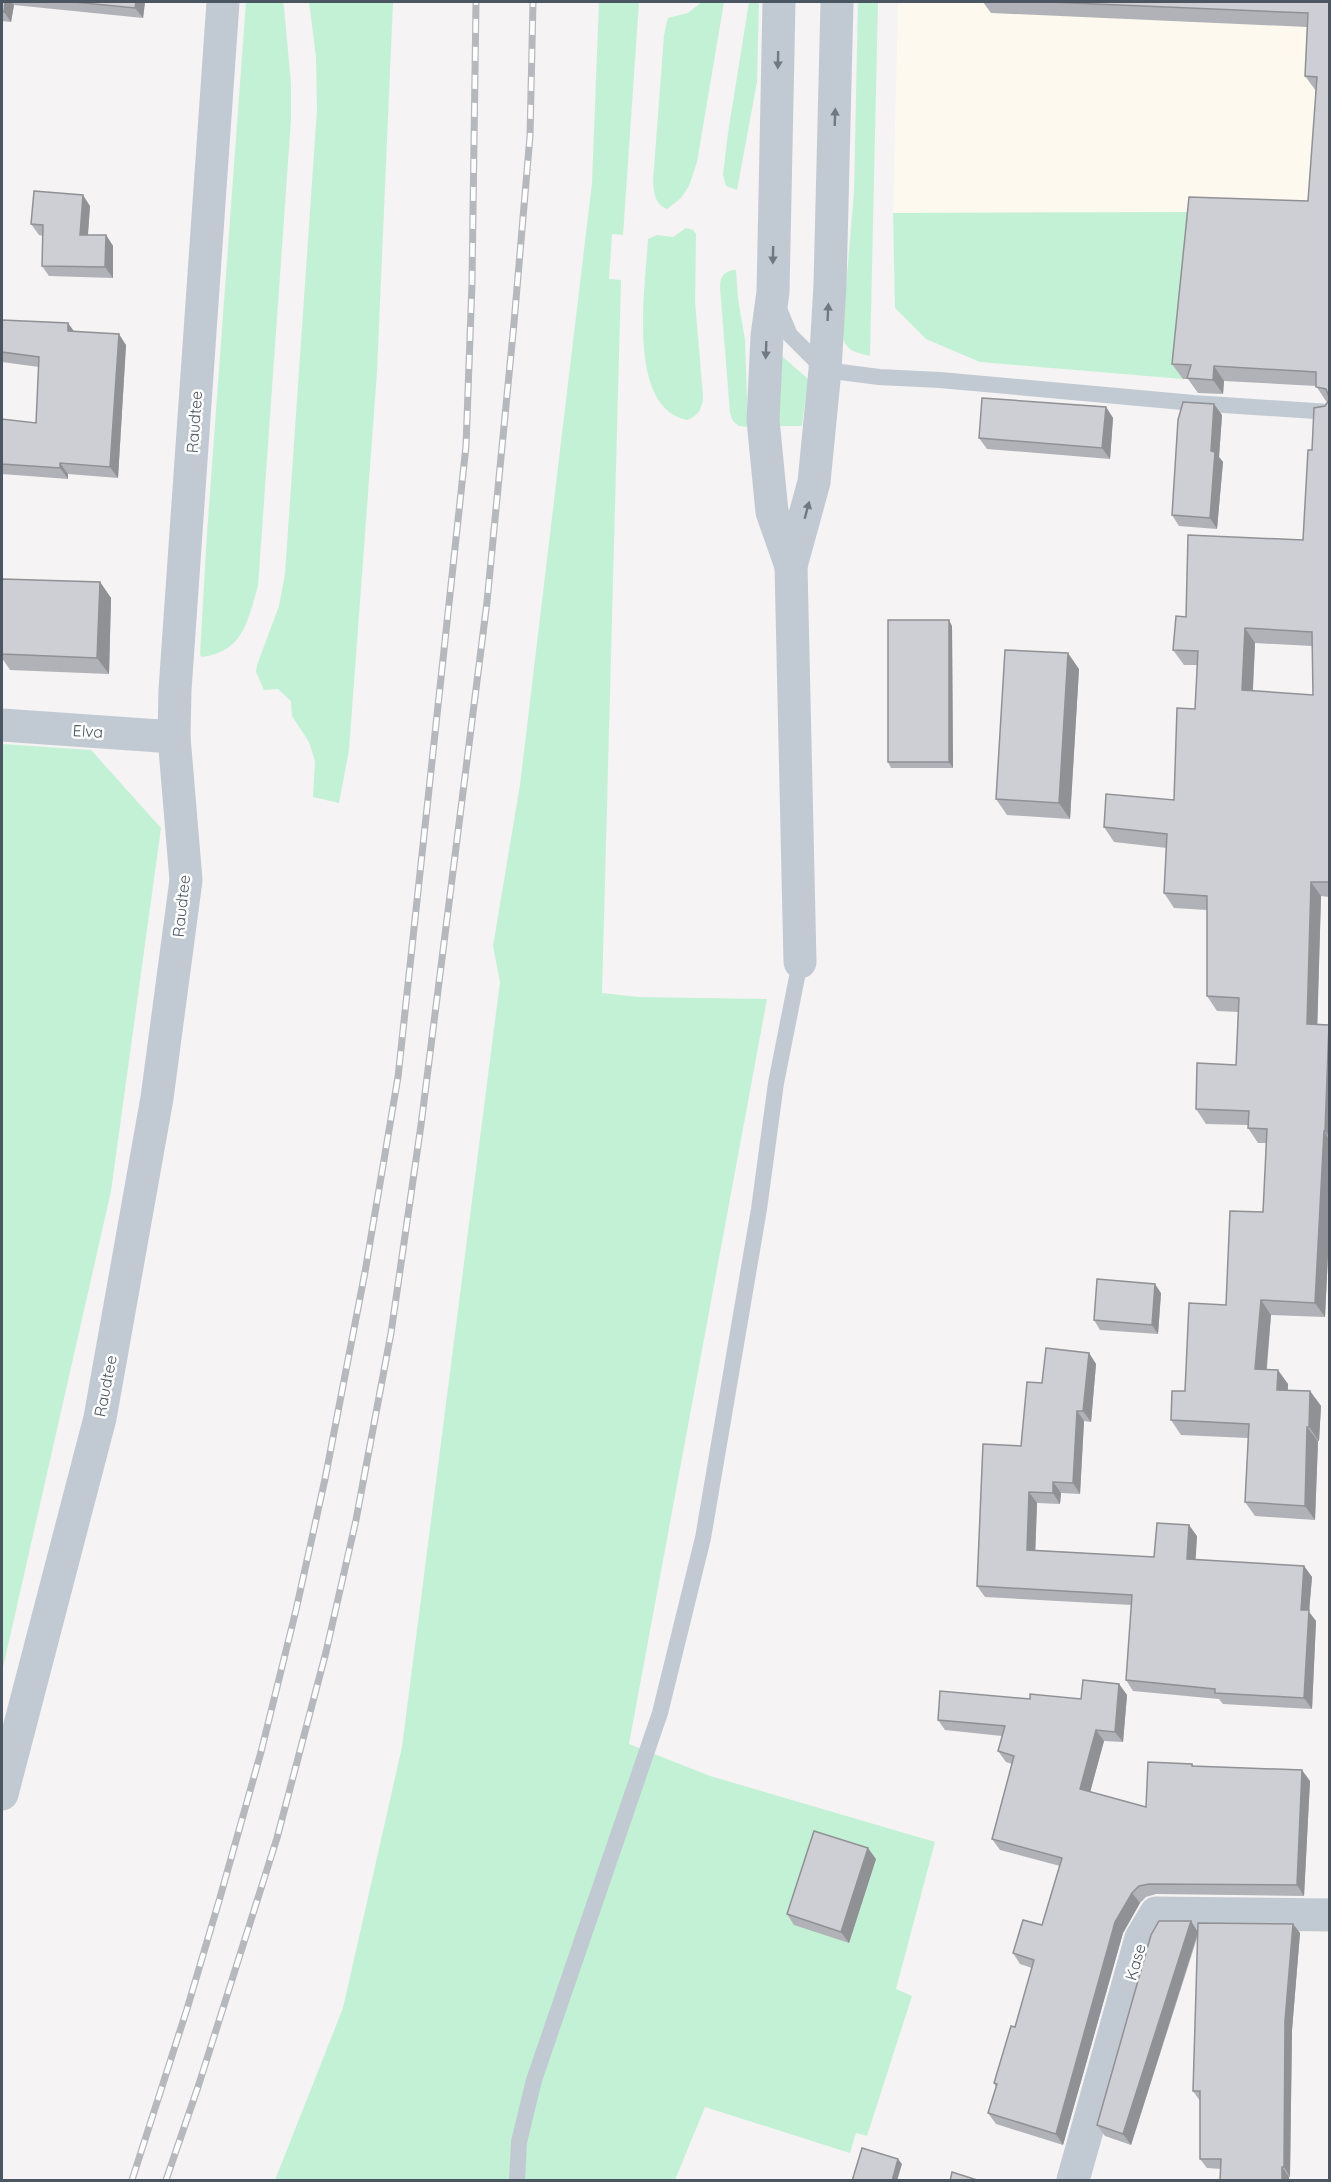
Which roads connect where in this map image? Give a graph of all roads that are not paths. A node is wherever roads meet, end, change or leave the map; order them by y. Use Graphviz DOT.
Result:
graph roads {
  1 [pos="223,2"];
  2 [pos="779,2"];
  3 [pos="837,2"];
  4 [pos="772,292"];
  5 [pos="825,370"];
  6 [pos="1329,412"];
  7 [pos="791,566"];
  8 [pos="2,725"];
  9 [pos="174,737"];
  10 [pos="800,962"];
  11 [pos="2,1794"];
  12 [pos="1329,1915"];
  13 [pos="517,2181"];
  14 [pos="1073,2181"];
  1 -- 9 [label="street, Raudtee"];
  2 -- 4 [label="street, one-way"];
  5 -- 3 [label="street, one-way"];
  4 -- 5 [label="lane"];
  4 -- 7 [label="street, one-way"];
  5 -- 6 [label="lane"];
  7 -- 5 [label="street, one-way"];
  7 -- 10 [label="street"];
  8 -- 9 [label="street, Elva"];
  9 -- 11 [label="street, Raudtee"];
  10 -- 13 [label="lane"];
  12 -- 14 [label="street, Kase"];
}
